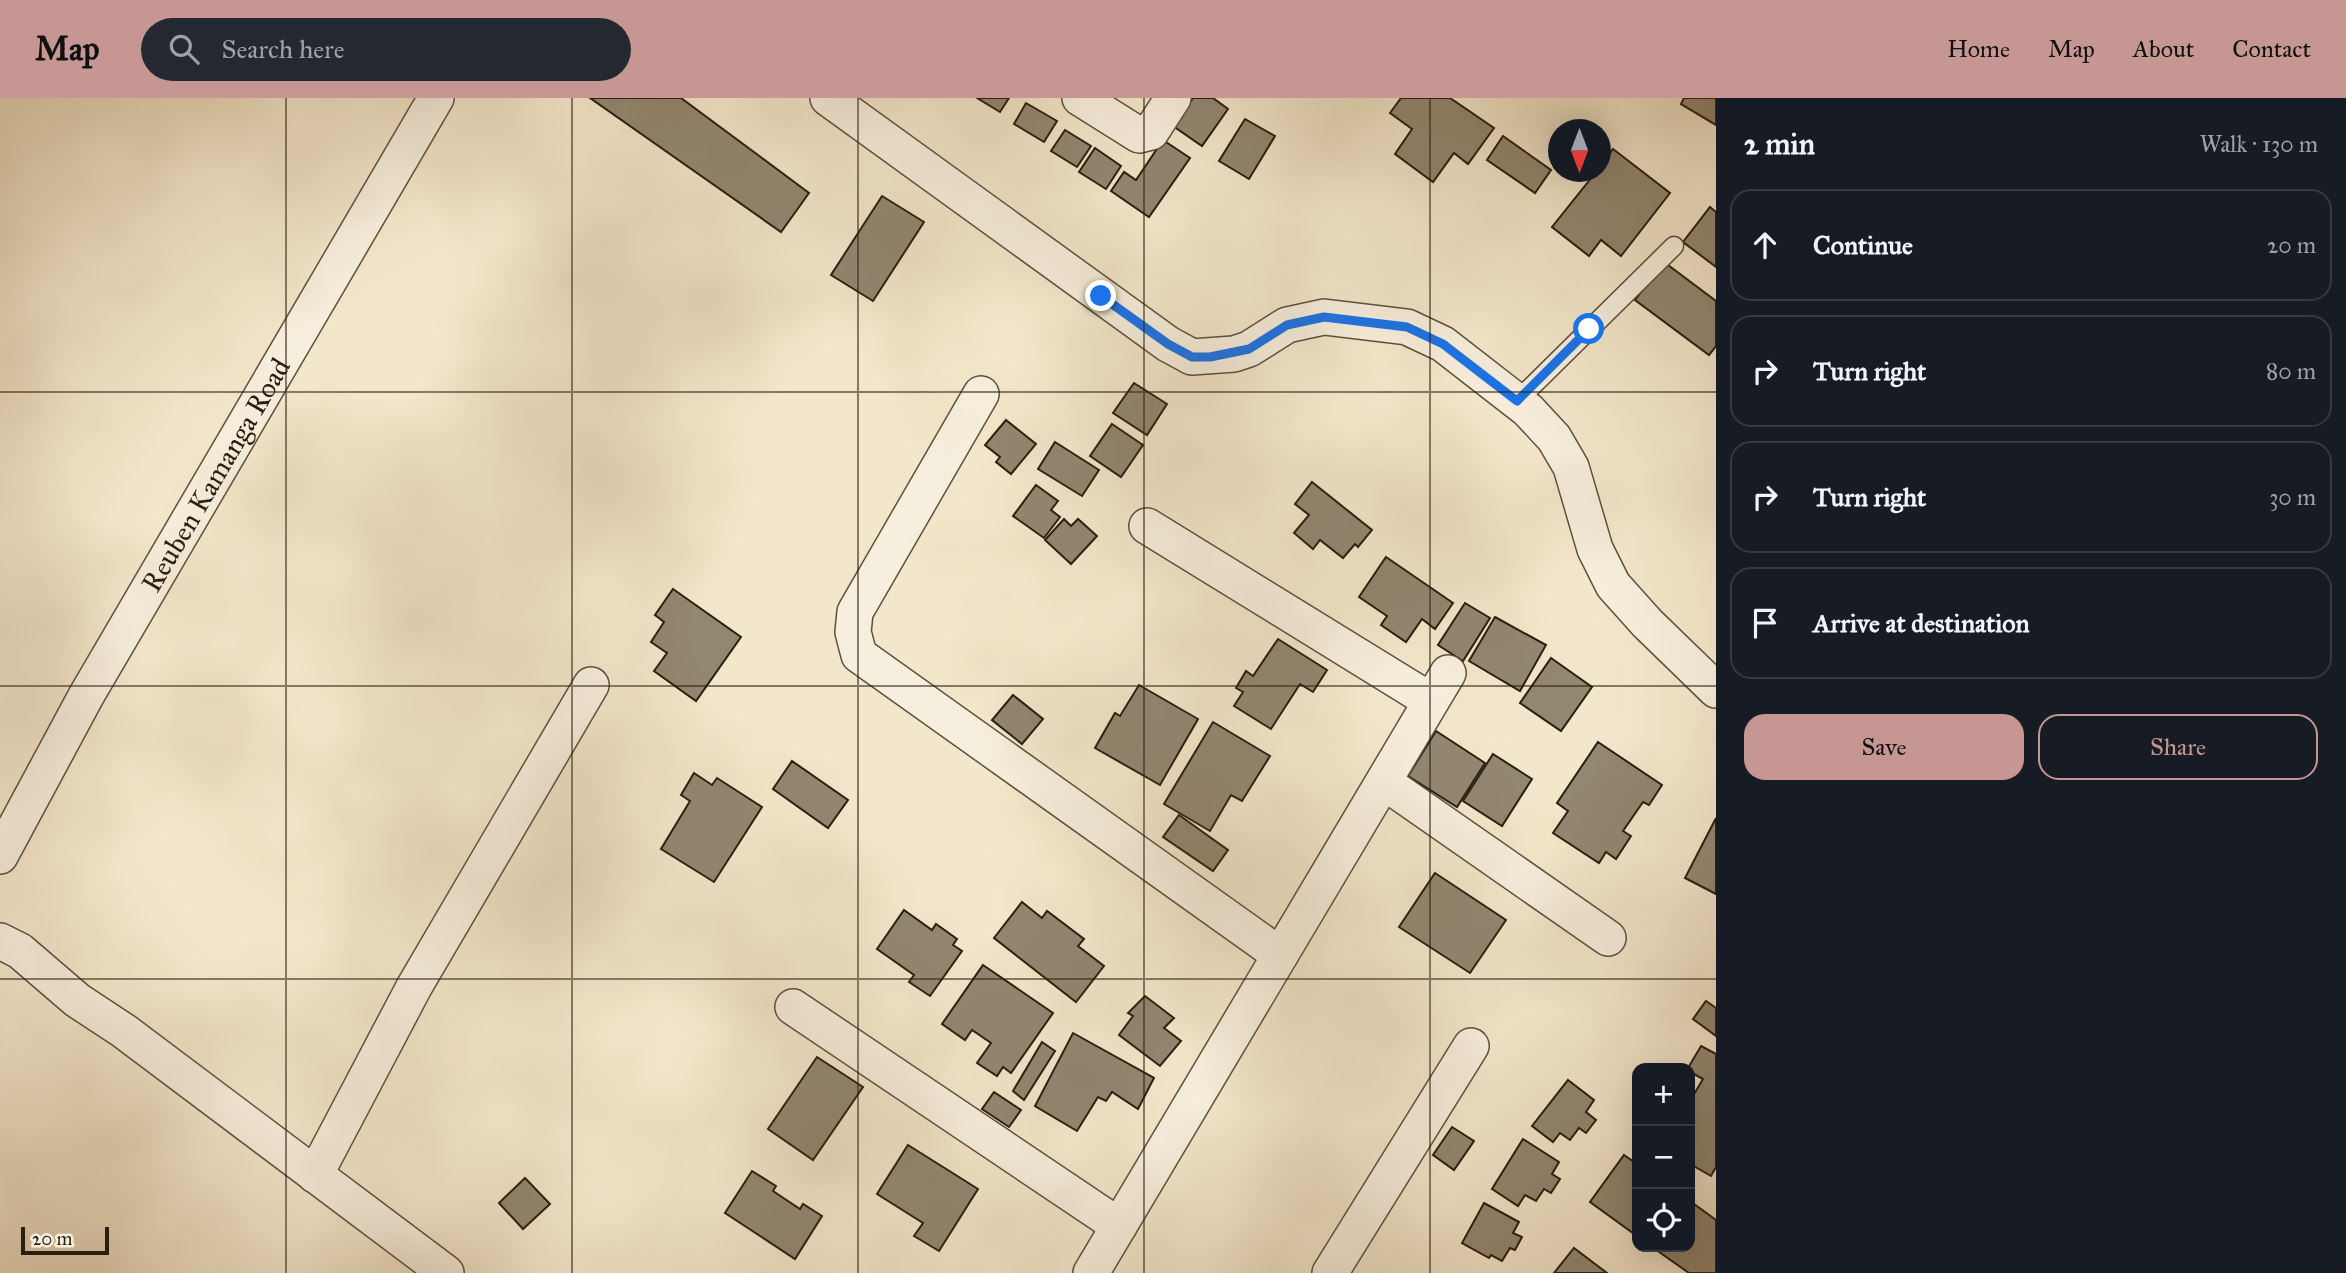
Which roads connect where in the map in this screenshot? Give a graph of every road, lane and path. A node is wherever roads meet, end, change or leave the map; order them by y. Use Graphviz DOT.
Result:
graph roads {
  1 [pos="436,98"];
  2 [pos="828,98"];
  3 [pos="1080,98"];
  4 [pos="1172,98"];
  5 [pos="1674,246"];
  6 [pos="981,394"];
  7 [pos="1517,401"];
  8 [pos="1147,526"];
  9 [pos="591,685"];
  10 [pos="1716,690"];
  11 [pos="1384,782"];
  12 [pos="0,856"];
  13 [pos="1608,937"];
  14 [pos="0,941"];
  15 [pos="1280,955"];
  16 [pos="793,1007"];
  17 [pos="1471,1046"];
  18 [pos="315,1175"];
  19 [pos="1119,1226"];
  20 [pos="446,1273"];
  21 [pos="1091,1273"];
  22 [pos="1330,1273"];
  1 -- 12 [label="street, Reuben Kamanga Road"];
  2 -- 7 [label="street"];
  3 -- 4 [label="street"];
  5 -- 7 [label="lane"];
  6 -- 15 [label="street"];
  7 -- 10 [label="street"];
  8 -- 11 [label="street"];
  9 -- 18 [label="street"];
  11 -- 13 [label="street"];
  11 -- 15 [label="street"];
  14 -- 18 [label="street"];
  15 -- 19 [label="street"];
  16 -- 19 [label="street"];
  17 -- 22 [label="street"];
  18 -- 20 [label="street"];
  19 -- 21 [label="street"];
}
